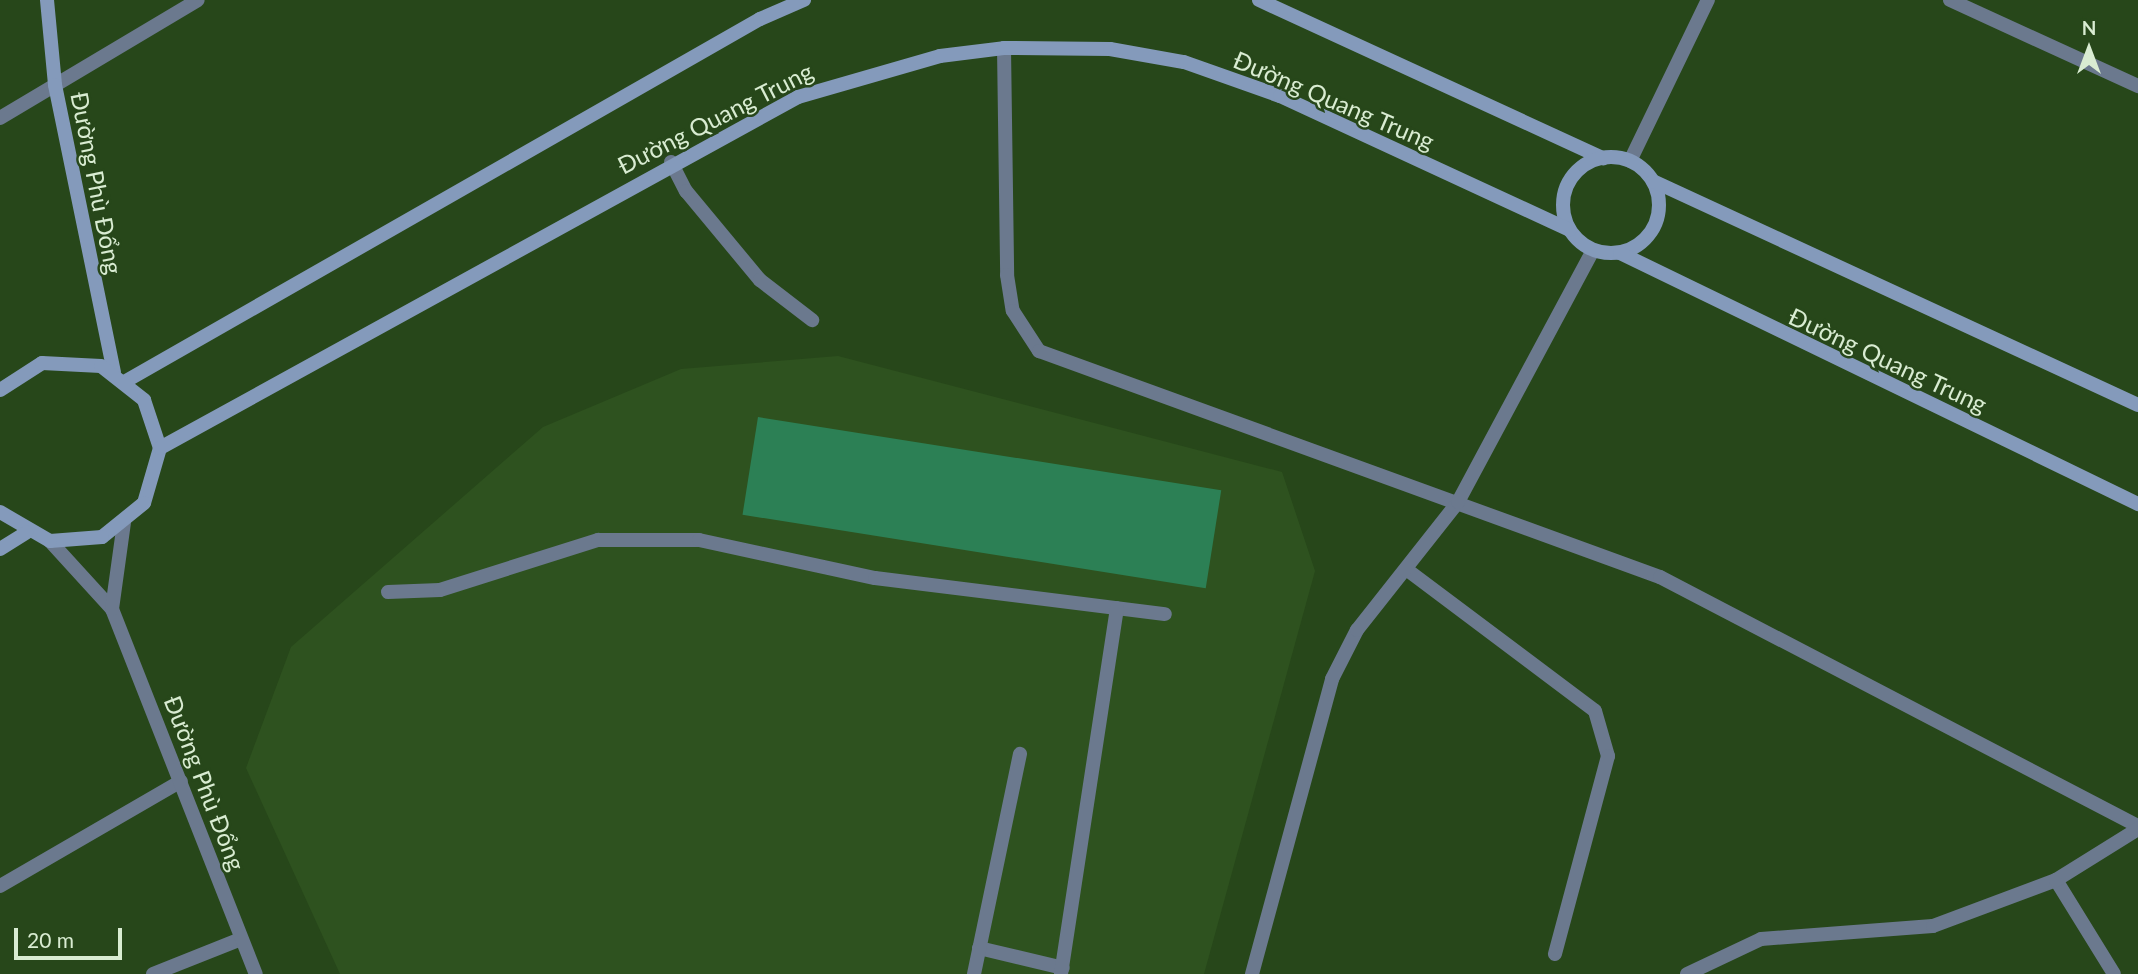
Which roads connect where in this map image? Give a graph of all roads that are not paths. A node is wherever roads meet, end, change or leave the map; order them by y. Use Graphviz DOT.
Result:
graph roads {
  1 [pos="47,0"];
  2 [pos="198,0"];
  3 [pos="804,0"];
  4 [pos="1259,0"];
  5 [pos="1708,0"];
  6 [pos="1950,0"];
  7 [pos="1004,48"];
  8 [pos="55,85"];
  9 [pos="2138,86"];
  10 [pos="0,118"];
  11 [pos="1603,158"];
  12 [pos="1630,161"];
  13 [pos="671,162"];
  14 [pos="1653,181"];
  15 [pos="1570,230"];
  16 [pos="1593,250"];
  17 [pos="1620,253"];
  18 [pos="812,320"];
  19 [pos="0,369"];
  20 [pos="120,377"];
  21 [pos="2,388"];
  22 [pos="2138,405"];
  23 [pos="160,448"];
  24 [pos="1458,502"];
  25 [pos="2138,504"];
  26 [pos="0,512"];
  27 [pos="124,523"];
  28 [pos="26,533"];
  29 [pos="50,541"];
  30 [pos="0,549"];
  31 [pos="1406,569"];
  32 [pos="388,592"];
  33 [pos="1117,608"];
  34 [pos="112,609"];
  35 [pos="1165,614"];
  36 [pos="1020,754"];
  37 [pos="181,781"];
  38 [pos="2138,828"];
  39 [pos="2056,880"];
  40 [pos="0,886"];
  41 [pos="241,939"];
  42 [pos="979,947"];
  43 [pos="1555,954"];
  44 [pos="1062,971"];
  45 [pos="153,974"];
  46 [pos="256,974"];
  47 [pos="974,974"];
  48 [pos="1252,974"];
  49 [pos="1687,974"];
  50 [pos="2114,974"];
  1 -- 8 [label="main road, Đường Phù Đổng"];
  2 -- 8 [label="street"];
  3 -- 20 [label="main road"];
  4 -- 11 [label="main road"];
  5 -- 12 [label="street"];
  6 -- 9 [label="street"];
  7 -- 13 [label="main road, Đường Quang Trung"];
  7 -- 15 [label="main road, Đường Quang Trung"];
  7 -- 24 [label="street"];
  8 -- 10 [label="street"];
  8 -- 20 [label="main road, Đường Phù Đổng"];
  11 -- 12 [label="main road"];
  11 -- 15 [label="main road"];
  12 -- 14 [label="main road"];
  13 -- 18 [label="street"];
  13 -- 23 [label="main road, Đường Quang Trung"];
  14 -- 17 [label="main road"];
  14 -- 22 [label="main road"];
  15 -- 16 [label="main road"];
  16 -- 17 [label="main road"];
  16 -- 24 [label="street"];
  17 -- 25 [label="main road, Đường Quang Trung"];
  19 -- 21 [label="main road"];
  20 -- 21 [label="main road"];
  20 -- 23 [label="main road"];
  23 -- 27 [label="main road"];
  24 -- 31 [label="street"];
  24 -- 38 [label="street"];
  26 -- 28 [label="main road"];
  27 -- 29 [label="main road"];
  27 -- 34 [label="street, Đường Phù Đổng"];
  28 -- 29 [label="main road"];
  28 -- 30 [label="main road"];
  29 -- 34 [label="street, Đường Phù Đổng"];
  31 -- 43 [label="street"];
  31 -- 48 [label="street"];
  32 -- 33 [label="street"];
  33 -- 35 [label="street"];
  33 -- 44 [label="street"];
  34 -- 37 [label="street, Đường Phù Đổng"];
  36 -- 42 [label="street"];
  37 -- 40 [label="street"];
  37 -- 41 [label="street, Đường Phù Đổng"];
  38 -- 39 [label="street"];
  39 -- 49 [label="street"];
  39 -- 50 [label="street"];
  41 -- 45 [label="street"];
  41 -- 46 [label="street, Đường Phù Đổng"];
  42 -- 44 [label="street"];
  42 -- 47 [label="street"];
}
